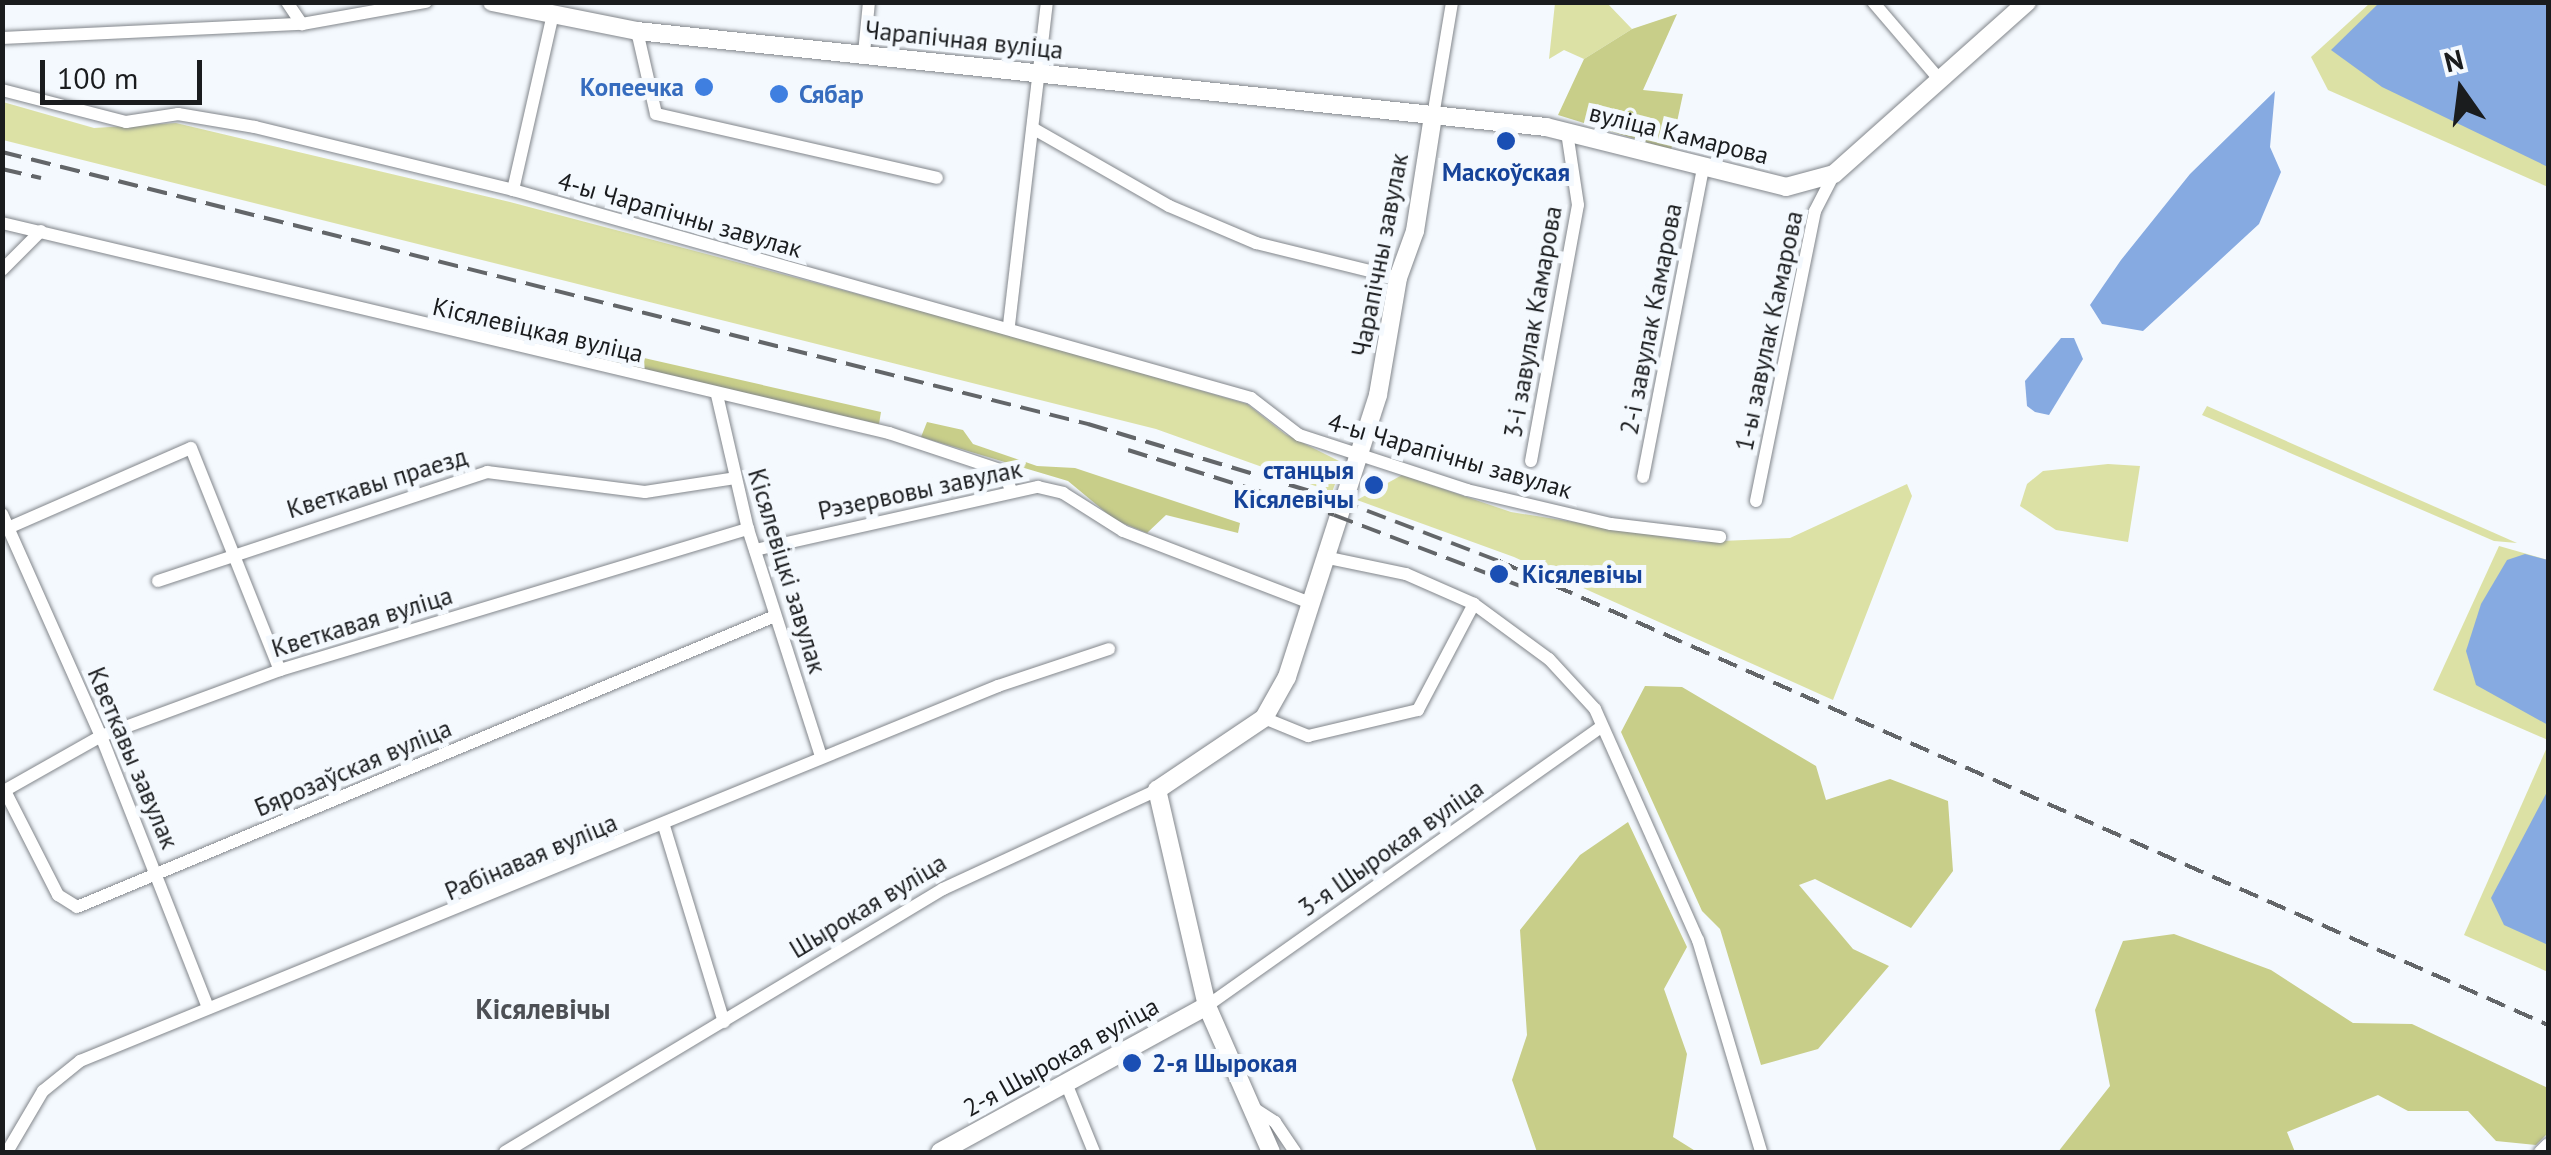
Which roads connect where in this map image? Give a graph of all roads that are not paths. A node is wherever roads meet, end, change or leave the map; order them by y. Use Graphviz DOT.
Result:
graph roads {
  1 [pos="287,2"];
  2 [pos="426,2"];
  3 [pos="492,2"];
  4 [pos="869,2"];
  5 [pos="1047,2"];
  6 [pos="1452,2"];
  7 [pos="1873,2"];
  8 [pos="2027,2"];
  9 [pos="387,6"];
  10 [pos="545,12"];
  11 [pos="302,24"];
  12 [pos="636,31"];
  13 [pos="2,38"];
  14 [pos="864,53"];
  15 [pos="1040,74"];
  16 [pos="1939,79"];
  17 [pos="2,90"];
  18 [pos="1432,116"];
  19 [pos="1034,129"];
  20 [pos="1566,132"];
  21 [pos="1703,170"];
  22 [pos="1834,174"];
  23 [pos="937,178"];
  24 [pos="512,190"];
  25 [pos="2,223"];
  26 [pos="41,230"];
  27 [pos="2,270"];
  28 [pos="1398,278"];
  29 [pos="1009,326"];
  30 [pos="717,395"];
  31 [pos="1358,456"];
  32 [pos="1532,461"];
  33 [pos="1643,477"];
  34 [pos="734,478"];
  35 [pos="1010,490"];
  36 [pos="1756,501"];
  37 [pos="2,514"];
  38 [pos="10,527"];
  39 [pos="748,529"];
  40 [pos="1720,537"];
  41 [pos="755,550"];
  42 [pos="233,551"];
  43 [pos="1324,557"];
  44 [pos="158,581"];
  45 [pos="1311,602"];
  46 [pos="1474,604"];
  47 [pos="776,616"];
  48 [pos="1110,648"];
  49 [pos="280,670"];
  50 [pos="1264,718"];
  51 [pos="1602,726"];
  52 [pos="101,736"];
  53 [pos="822,757"];
  54 [pos="1156,790"];
  55 [pos="4,791"];
  56 [pos="664,826"];
  57 [pos="158,875"];
  58 [pos="1206,1006"];
  59 [pos="208,1008"];
  60 [pos="724,1022"];
  61 [pos="1066,1083"];
  62 [pos="1255,1109"];
  63 [pos="2548,1144"];
  64 [pos="7,1152"];
  65 [pos="505,1152"];
  66 [pos="940,1152"];
  67 [pos="1094,1152"];
  68 [pos="1271,1152"];
  69 [pos="1295,1152"];
  70 [pos="1761,1152"];
  71 [pos="2540,1152"];
  1 -- 11 [label="street"];
  2 -- 9 [label="street"];
  3 -- 10 [label="street, Чарапічная вуліца"];
  4 -- 14 [label="street"];
  5 -- 15 [label="street"];
  6 -- 18 [label="street, Чарапічны завулак"];
  7 -- 16 [label="street"];
  8 -- 16 [label="street, вуліца Камарова"];
  9 -- 11 [label="street"];
  10 -- 12 [label="street, Чарапічная вуліца"];
  10 -- 24 [label="street"];
  11 -- 13 [label="street"];
  12 -- 14 [label="street, Чарапічная вуліца"];
  12 -- 23 [label="street"];
  14 -- 15 [label="street, Чарапічная вуліца"];
  15 -- 18 [label="street, Чарапічная вуліца"];
  15 -- 19 [label="street"];
  16 -- 22 [label="street, вуліца Камарова"];
  17 -- 24 [label="street, 4-ы Чарапічны завулак"];
  18 -- 20 [label="street, вуліца Камарова"];
  18 -- 28 [label="street, Чарапічны завулак"];
  19 -- 28 [label="street"];
  19 -- 29 [label="street"];
  20 -- 21 [label="street, вуліца Камарова"];
  20 -- 32 [label="street, 3-і завулак Камарова"];
  21 -- 22 [label="street, вуліца Камарова"];
  21 -- 33 [label="street, 2-і завулак Камарова"];
  22 -- 36 [label="street, 1-ы завулак Камарова"];
  24 -- 29 [label="street, 4-ы Чарапічны завулак"];
  25 -- 26 [label="street, Кісялевіцкая вуліца"];
  26 -- 27 [label="street"];
  26 -- 30 [label="street, Кісялевіцкая вуліца"];
  28 -- 31 [label="street, Чарапічны завулак"];
  29 -- 31 [label="street, 4-ы Чарапічны завулак"];
  30 -- 34 [label="street, Кісялевіцкі завулак"];
  30 -- 35 [label="street, Кісялевіцкая вуліца"];
  31 -- 40 [label="street, 4-ы Чарапічны завулак"];
  31 -- 43 [label="street, Шырокая вуліца"];
  34 -- 39 [label="street, Кісялевіцкі завулак"];
  34 -- 42 [label="street, Кветкавы праезд"];
  35 -- 41 [label="street, Рэзервовы завулак"];
  35 -- 45 [label="street, Рэзервовы завулак"];
  37 -- 38 [label="street, Кветкавы завулак"];
  38 -- 42 [label="street"];
  38 -- 52 [label="street, Кветкавы завулак"];
  39 -- 41 [label="street, Кісялевіцкі завулак"];
  39 -- 49 [label="street, Кветкавая вуліца"];
  41 -- 47 [label="street, Кісялевіцкі завулак"];
  42 -- 44 [label="street, Кветкавы праезд"];
  42 -- 49 [label="street"];
  43 -- 45 [label="street, Шырокая вуліца"];
  43 -- 46 [label="street"];
  45 -- 50 [label="street, Шырокая вуліца"];
  46 -- 50 [label="street"];
  46 -- 51 [label="street"];
  47 -- 53 [label="street, Кісялевіцкі завулак"];
  47 -- 57 [label="street, Бярозаўская вуліца"];
  48 -- 53 [label="street, Рабінавая вуліца"];
  49 -- 52 [label="street, Кветкавая вуліца"];
  50 -- 54 [label="street, Шырокая вуліца"];
  51 -- 58 [label="street, 3-я Шырокая вуліца"];
  51 -- 70 [label="street"];
  52 -- 55 [label="street, Кветкавая вуліца"];
  52 -- 57 [label="street, Кветкавы завулак"];
  53 -- 56 [label="street, Рабінавая вуліца"];
  54 -- 58 [label="street"];
  54 -- 60 [label="street, Шырокая вуліца"];
  55 -- 57 [label="street, Бярозаўская вуліца"];
  56 -- 59 [label="street, Рабінавая вуліца"];
  56 -- 60 [label="street"];
  57 -- 59 [label="street, Кветкавы завулак"];
  58 -- 61 [label="street, 2-я Шырокая вуліца"];
  58 -- 62 [label="street"];
  59 -- 64 [label="street, Рабінавая вуліца"];
  60 -- 65 [label="street, Шырокая вуліца"];
  61 -- 66 [label="street, 2-я Шырокая вуліца"];
  61 -- 67 [label="street"];
  62 -- 68 [label="street"];
  62 -- 69 [label="street"];
  63 -- 71 [label="street"];
}
